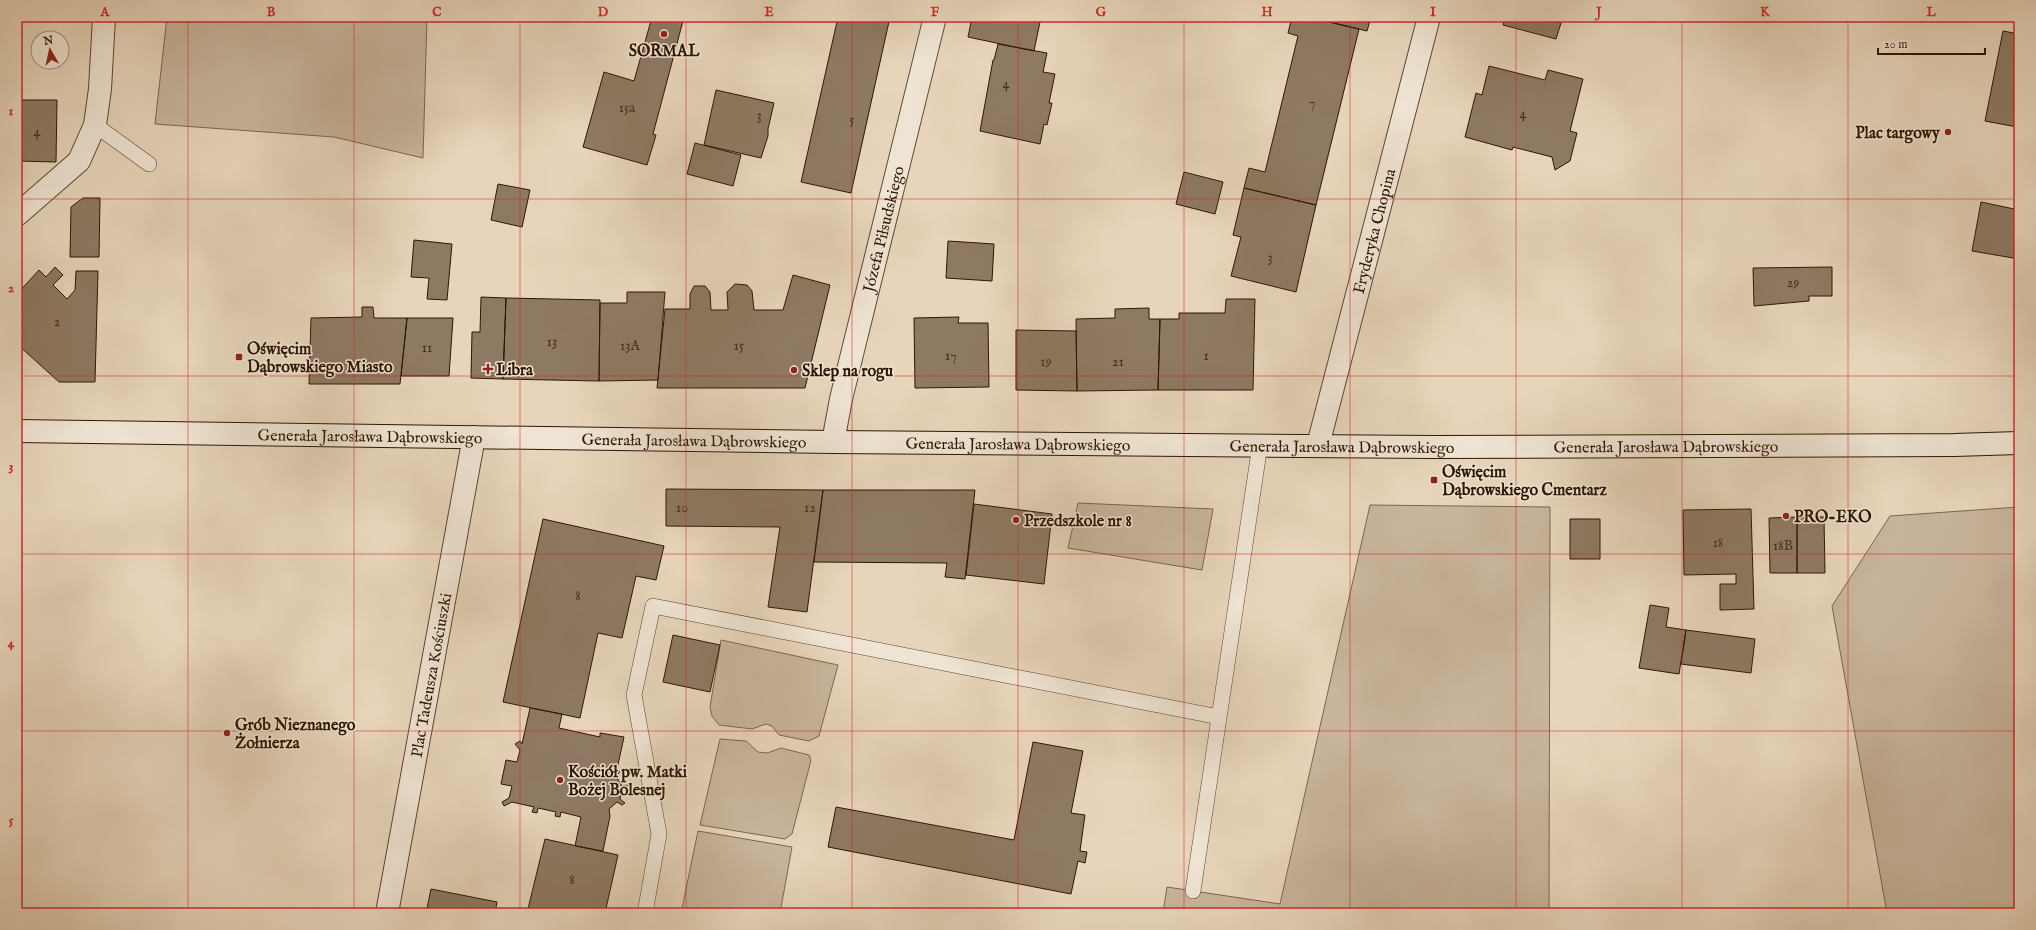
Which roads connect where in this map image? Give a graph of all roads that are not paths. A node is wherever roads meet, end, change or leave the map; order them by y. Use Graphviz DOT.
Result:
graph roads {
  1 [pos="104,17"];
  2 [pos="935,17"];
  3 [pos="1429,17"];
  4 [pos="95,126"];
  5 [pos="149,164"];
  6 [pos="17,215"];
  7 [pos="17,431"];
  8 [pos="474,437"];
  9 [pos="833,442"];
  10 [pos="2019,443"];
  11 [pos="1260,445"];
  12 [pos="1318,445"];
  13 [pos="1219,717"];
  14 [pos="1192,891"];
  15 [pos="387,913"];
  16 [pos="645,913"];
  1 -- 4 [label="street"];
  2 -- 9 [label="street, Józefa Piłsudskiego"];
  3 -- 12 [label="street, Fryderyka Chopina"];
  4 -- 5 [label="lane"];
  4 -- 6 [label="street"];
  7 -- 8 [label="street, Generała Jarosława Dąbrowskiego"];
  8 -- 9 [label="street, Generała Jarosława Dąbrowskiego"];
  8 -- 15 [label="street, Plac Tadeusza Kościuszki"];
  9 -- 11 [label="street, Generała Jarosława Dąbrowskiego"];
  10 -- 12 [label="street, Generała Jarosława Dąbrowskiego"];
  11 -- 12 [label="street, Generała Jarosława Dąbrowskiego"];
  11 -- 13 [label="lane"];
  13 -- 14 [label="lane"];
  13 -- 16 [label="lane"];
}
